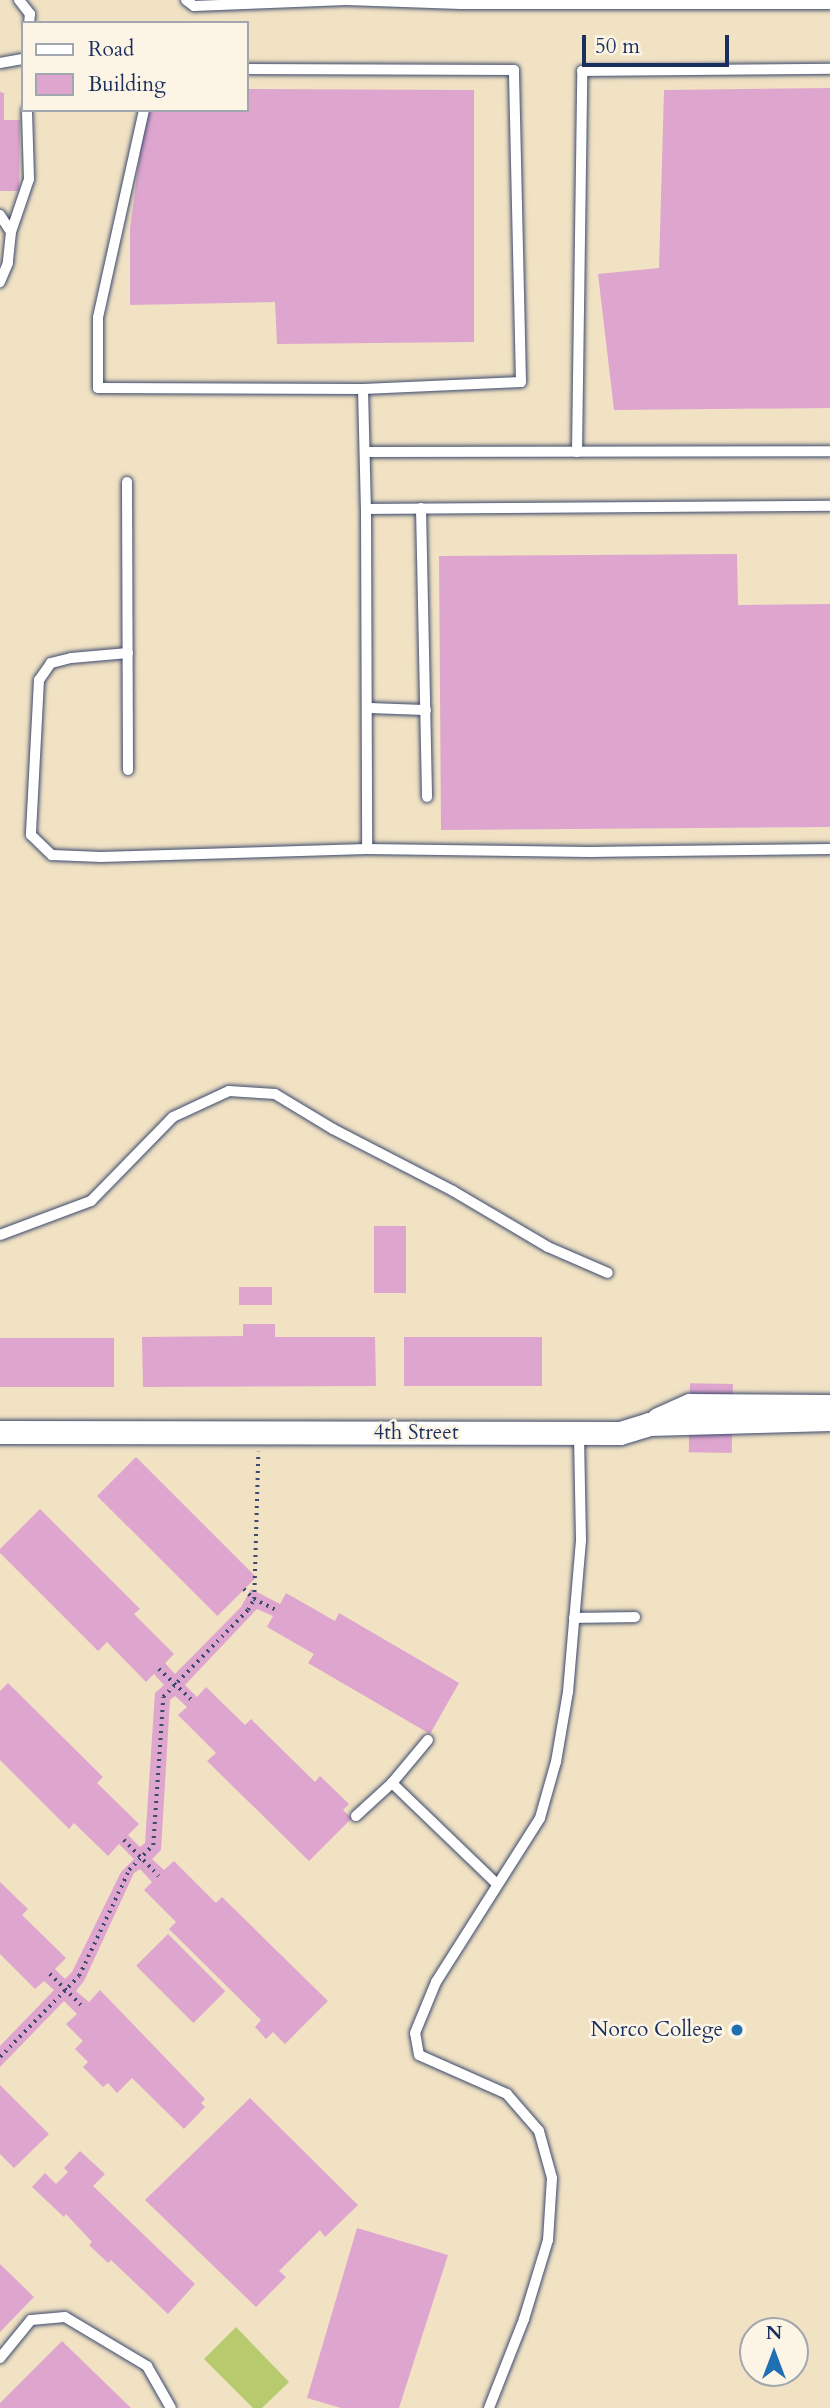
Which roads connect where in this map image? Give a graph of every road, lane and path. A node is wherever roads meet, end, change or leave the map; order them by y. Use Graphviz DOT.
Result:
graph roads {
  1 [pos="19,0"];
  2 [pos="186,0"];
  3 [pos="346,0"];
  4 [pos="647,2"];
  5 [pos="830,5"];
  6 [pos="29,21"];
  7 [pos="21,59"];
  8 [pos="0,63"];
  9 [pos="248,69"];
  10 [pos="830,69"];
  11 [pos="27,112"];
  12 [pos="144,112"];
  13 [pos="0,215"];
  14 [pos="10,232"];
  15 [pos="0,282"];
  16 [pos="362,389"];
  17 [pos="830,451"];
  18 [pos="577,452"];
  19 [pos="365,453"];
  20 [pos="127,482"];
  21 [pos="830,506"];
  22 [pos="421,508"];
  23 [pos="366,509"];
  24 [pos="128,653"];
  25 [pos="368,708"];
  26 [pos="425,709"];
  27 [pos="128,770"];
  28 [pos="427,797"];
  29 [pos="367,849"];
  30 [pos="830,849"];
  31 [pos="0,1236"];
  32 [pos="608,1273"];
  33 [pos="830,1406"];
  34 [pos="830,1419"];
  35 [pos="649,1424"];
  36 [pos="0,1432"];
  37 [pos="258,1432"];
  38 [pos="579,1433"];
  39 [pos="620,1433"];
  40 [pos="830,1433"];
  41 [pos="244,1589"];
  42 [pos="254,1600"];
  43 [pos="277,1610"];
  44 [pos="635,1617"];
  45 [pos="574,1618"];
  46 [pos="159,1669"];
  47 [pos="175,1685"];
  48 [pos="193,1701"];
  49 [pos="428,1740"];
  50 [pos="392,1783"];
  51 [pos="356,1816"];
  52 [pos="124,1840"];
  53 [pos="141,1858"];
  54 [pos="159,1876"];
  55 [pos="498,1884"];
  56 [pos="50,1975"];
  57 [pos="65,1990"];
  58 [pos="83,2007"];
  59 [pos="0,2057"];
  60 [pos="0,2358"];
  61 [pos="171,2408"];
  62 [pos="489,2408"];
  1 -- 6 [label="lane"];
  2 -- 3 [label="lane"];
  3 -- 4 [label="lane"];
  4 -- 5 [label="lane"];
  7 -- 8 [label="lane"];
  9 -- 16 [label="lane"];
  10 -- 18 [label="lane"];
  11 -- 14 [label="lane"];
  12 -- 16 [label="lane"];
  13 -- 14 [label="lane"];
  14 -- 15 [label="lane"];
  16 -- 19 [label="lane"];
  17 -- 18 [label="lane"];
  18 -- 19 [label="lane"];
  19 -- 23 [label="lane"];
  20 -- 24 [label="lane"];
  21 -- 22 [label="lane"];
  22 -- 23 [label="lane"];
  22 -- 26 [label="lane"];
  23 -- 25 [label="lane"];
  24 -- 27 [label="lane"];
  24 -- 29 [label="lane"];
  25 -- 26 [label="lane"];
  25 -- 29 [label="lane"];
  26 -- 28 [label="lane"];
  29 -- 30 [label="lane"];
  31 -- 32 [label="lane"];
  33 -- 35 [label="street"];
  34 -- 35 [label="street, 4th Street"];
  35 -- 39 [label="street, 4th Street"];
  36 -- 37 [label="street, 4th Street"];
  37 -- 38 [label="street, 4th Street"];
  37 -- 42 [label="path"];
  38 -- 39 [label="street, 4th Street"];
  38 -- 45 [label="lane"];
  39 -- 40 [label="street"];
  41 -- 42 [label="path"];
  42 -- 43 [label="path"];
  42 -- 47 [label="path"];
  44 -- 45 [label="lane"];
  45 -- 55 [label="lane"];
  46 -- 47 [label="path"];
  47 -- 48 [label="path"];
  47 -- 53 [label="path"];
  49 -- 50 [label="lane"];
  50 -- 51 [label="lane"];
  50 -- 55 [label="lane"];
  52 -- 53 [label="path"];
  53 -- 54 [label="path"];
  53 -- 57 [label="path"];
  55 -- 62 [label="lane"];
  56 -- 57 [label="path"];
  57 -- 58 [label="path"];
  57 -- 59 [label="path"];
  60 -- 61 [label="lane"];
}
